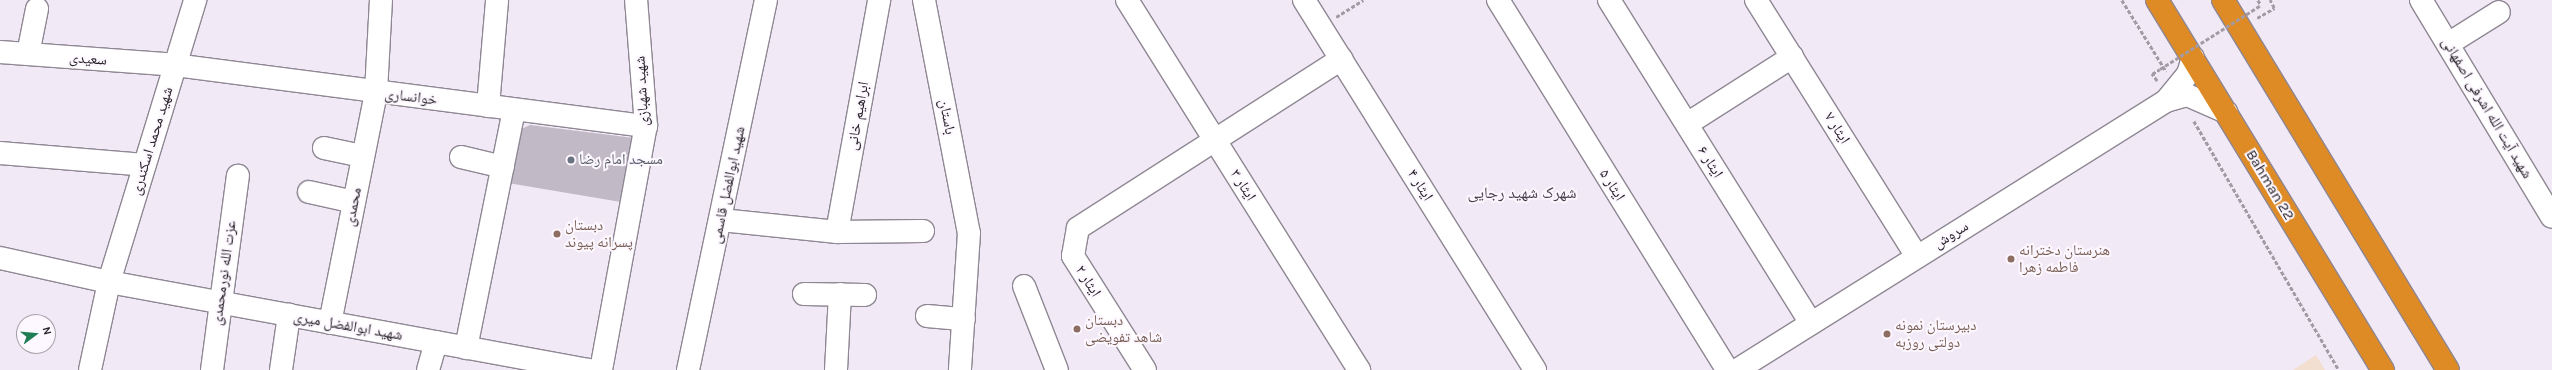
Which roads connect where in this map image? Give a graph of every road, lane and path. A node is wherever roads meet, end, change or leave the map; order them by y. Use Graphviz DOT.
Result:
graph roads {
  1 [pos="195,0"];
  2 [pos="382,0"];
  3 [pos="497,0"];
  4 [pos="636,0"];
  5 [pos="766,0"];
  6 [pos="879,0"];
  7 [pos="924,0"];
  8 [pos="1127,0"];
  9 [pos="1304,0"];
  10 [pos="1363,0"];
  11 [pos="1498,0"];
  12 [pos="1609,0"];
  13 [pos="1756,0"];
  14 [pos="2122,0"];
  15 [pos="2158,0"];
  16 [pos="2223,0"];
  17 [pos="2258,0"];
  18 [pos="2270,0"];
  19 [pos="2421,0"];
  20 [pos="37,9"];
  21 [pos="2500,12"];
  22 [pos="2257,18"];
  23 [pos="1321,27"];
  24 [pos="2448,44"];
  25 [pos="0,52"];
  26 [pos="28,54"];
  27 [pos="1792,57"];
  28 [pos="2193,58"];
  29 [pos="1341,60"];
  30 [pos="175,65"];
  31 [pos="2170,77"];
  32 [pos="376,92"];
  33 [pos="2168,94"];
  34 [pos="488,106"];
  35 [pos="514,110"];
  36 [pos="2226,112"];
  37 [pos="1686,124"];
  38 [pos="646,126"];
  39 [pos="1215,140"];
  40 [pos="324,148"];
  41 [pos="0,153"];
  42 [pos="363,156"];
  43 [pos="462,157"];
  44 [pos="145,165"];
  45 [pos="503,167"];
  46 [pos="238,176"];
  47 [pos="2544,186"];
  48 [pos="309,192"];
  49 [pos="354,202"];
  50 [pos="2552,217"];
  51 [pos="721,220"];
  52 [pos="923,231"];
  53 [pos="837,232"];
  54 [pos="1918,257"];
  55 [pos="0,258"];
  56 [pos="109,282"];
  57 [pos="1024,286"];
  58 [pos="804,294"];
  59 [pos="840,294"];
  60 [pos="865,295"];
  61 [pos="219,302"];
  62 [pos="289,315"];
  63 [pos="927,316"];
  64 [pos="964,319"];
  65 [pos="330,323"];
  66 [pos="1811,323"];
  67 [pos="436,342"];
  68 [pos="466,348"];
  69 [pos="517,364"];
  70 [pos="90,370"];
  71 [pos="212,370"];
  72 [pos="281,370"];
  73 [pos="428,370"];
  74 [pos="588,370"];
  75 [pos="600,370"];
  76 [pos="688,370"];
  77 [pos="836,370"];
  78 [pos="960,370"];
  79 [pos="1057,370"];
  80 [pos="1144,370"];
  81 [pos="1359,370"];
  82 [pos="1535,370"];
  83 [pos="1727,370"];
  84 [pos="1737,370"];
  85 [pos="2339,370"];
  86 [pos="2383,370"];
  87 [pos="2448,370"];
  1 -- 30 [label="street, شهید محمد اسکندری"];
  2 -- 32 [label="street, محمدی"];
  3 -- 34 [label="street"];
  4 -- 38 [label="street, شهید شهبازی"];
  5 -- 51 [label="street, شهید ابوالفضل قاسمی"];
  6 -- 53 [label="street, ابراهیم خانی"];
  7 -- 64 [label="street, باستان"];
  8 -- 39 [label="street, ایثار ۳"];
  9 -- 23 [label="street, ایثار ۴"];
  10 -- 23 [label="path"];
  11 -- 83 [label="street, ایثار ۵"];
  12 -- 37 [label="street, ایثار ۶"];
  13 -- 27 [label="street, ایثار ۷"];
  14 -- 31 [label="path"];
  15 -- 28 [label="highway, Bahman 22"];
  16 -- 87 [label="highway"];
  17 -- 33 [label="path, bridge"];
  18 -- 22 [label="path"];
  19 -- 24 [label="street, شهید آیت الله اشرفی اصفهانی"];
  20 -- 26 [label="street"];
  21 -- 24 [label="street"];
  23 -- 29 [label="street, ایثار ۴"];
  24 -- 47 [label="street, شهید آیت الله اشرفی اصفهانی"];
  25 -- 26 [label="street, سعیدی"];
  26 -- 30 [label="street, سعیدی"];
  27 -- 37 [label="street"];
  27 -- 54 [label="street, ایثار ۷"];
  28 -- 33 [label="street, سروش"];
  28 -- 36 [label="highway, Bahman 22"];
  29 -- 39 [label="street"];
  29 -- 82 [label="street, ایثار ۴"];
  30 -- 32 [label="street, خوانساری"];
  30 -- 44 [label="street, شهید محمد اسکندری"];
  32 -- 34 [label="street, خوانساری"];
  32 -- 42 [label="street, محمدی"];
  33 -- 36 [label="street"];
  33 -- 54 [label="street, سروش"];
  33 -- 85 [label="path"];
  34 -- 35 [label="street, خوانساری"];
  35 -- 38 [label="street, خوانساری"];
  35 -- 45 [label="street"];
  36 -- 86 [label="highway, Bahman 22"];
  37 -- 66 [label="street, ایثار ۶"];
  38 -- 75 [label="street, شهید شهبازی"];
  39 -- 80 [label="street, ایثار ۲"];
  39 -- 81 [label="street, ایثار ۳"];
  40 -- 42 [label="street"];
  41 -- 44 [label="street"];
  42 -- 49 [label="street, محمدی"];
  43 -- 45 [label="street"];
  44 -- 56 [label="street, شهید محمد اسکندری"];
  45 -- 68 [label="street"];
  46 -- 61 [label="street, عزت الله نورمحمدی"];
  47 -- 50 [label="street, شهید آیت الله اشرفی اصفهانی"];
  48 -- 49 [label="street"];
  49 -- 65 [label="street, محمدی"];
  51 -- 53 [label="street"];
  51 -- 76 [label="street, شهید ابوالفضل قاسمی"];
  52 -- 53 [label="street"];
  54 -- 66 [label="street, سروش"];
  55 -- 56 [label="street, شهید ابوالفضل میری"];
  56 -- 61 [label="street, شهید ابوالفضل میری"];
  56 -- 70 [label="street, شهید محمد اسکندری"];
  57 -- 79 [label="street"];
  58 -- 59 [label="street"];
  59 -- 60 [label="street"];
  59 -- 77 [label="street"];
  61 -- 62 [label="street, شهید ابوالفضل میری"];
  61 -- 71 [label="street, عزت الله نورمحمدی"];
  62 -- 65 [label="street, شهید ابوالفضل میری"];
  62 -- 72 [label="street"];
  63 -- 64 [label="street"];
  64 -- 78 [label="street, باستان"];
  65 -- 67 [label="street, شهید ابوالفضل میری"];
  66 -- 84 [label="street, سروش"];
  67 -- 68 [label="street, شهید ابوالفضل میری"];
  67 -- 73 [label="street"];
  68 -- 69 [label="street, شهید ابوالفضل میری"];
  69 -- 74 [label="street, شهید ابوالفضل میری"];
}
